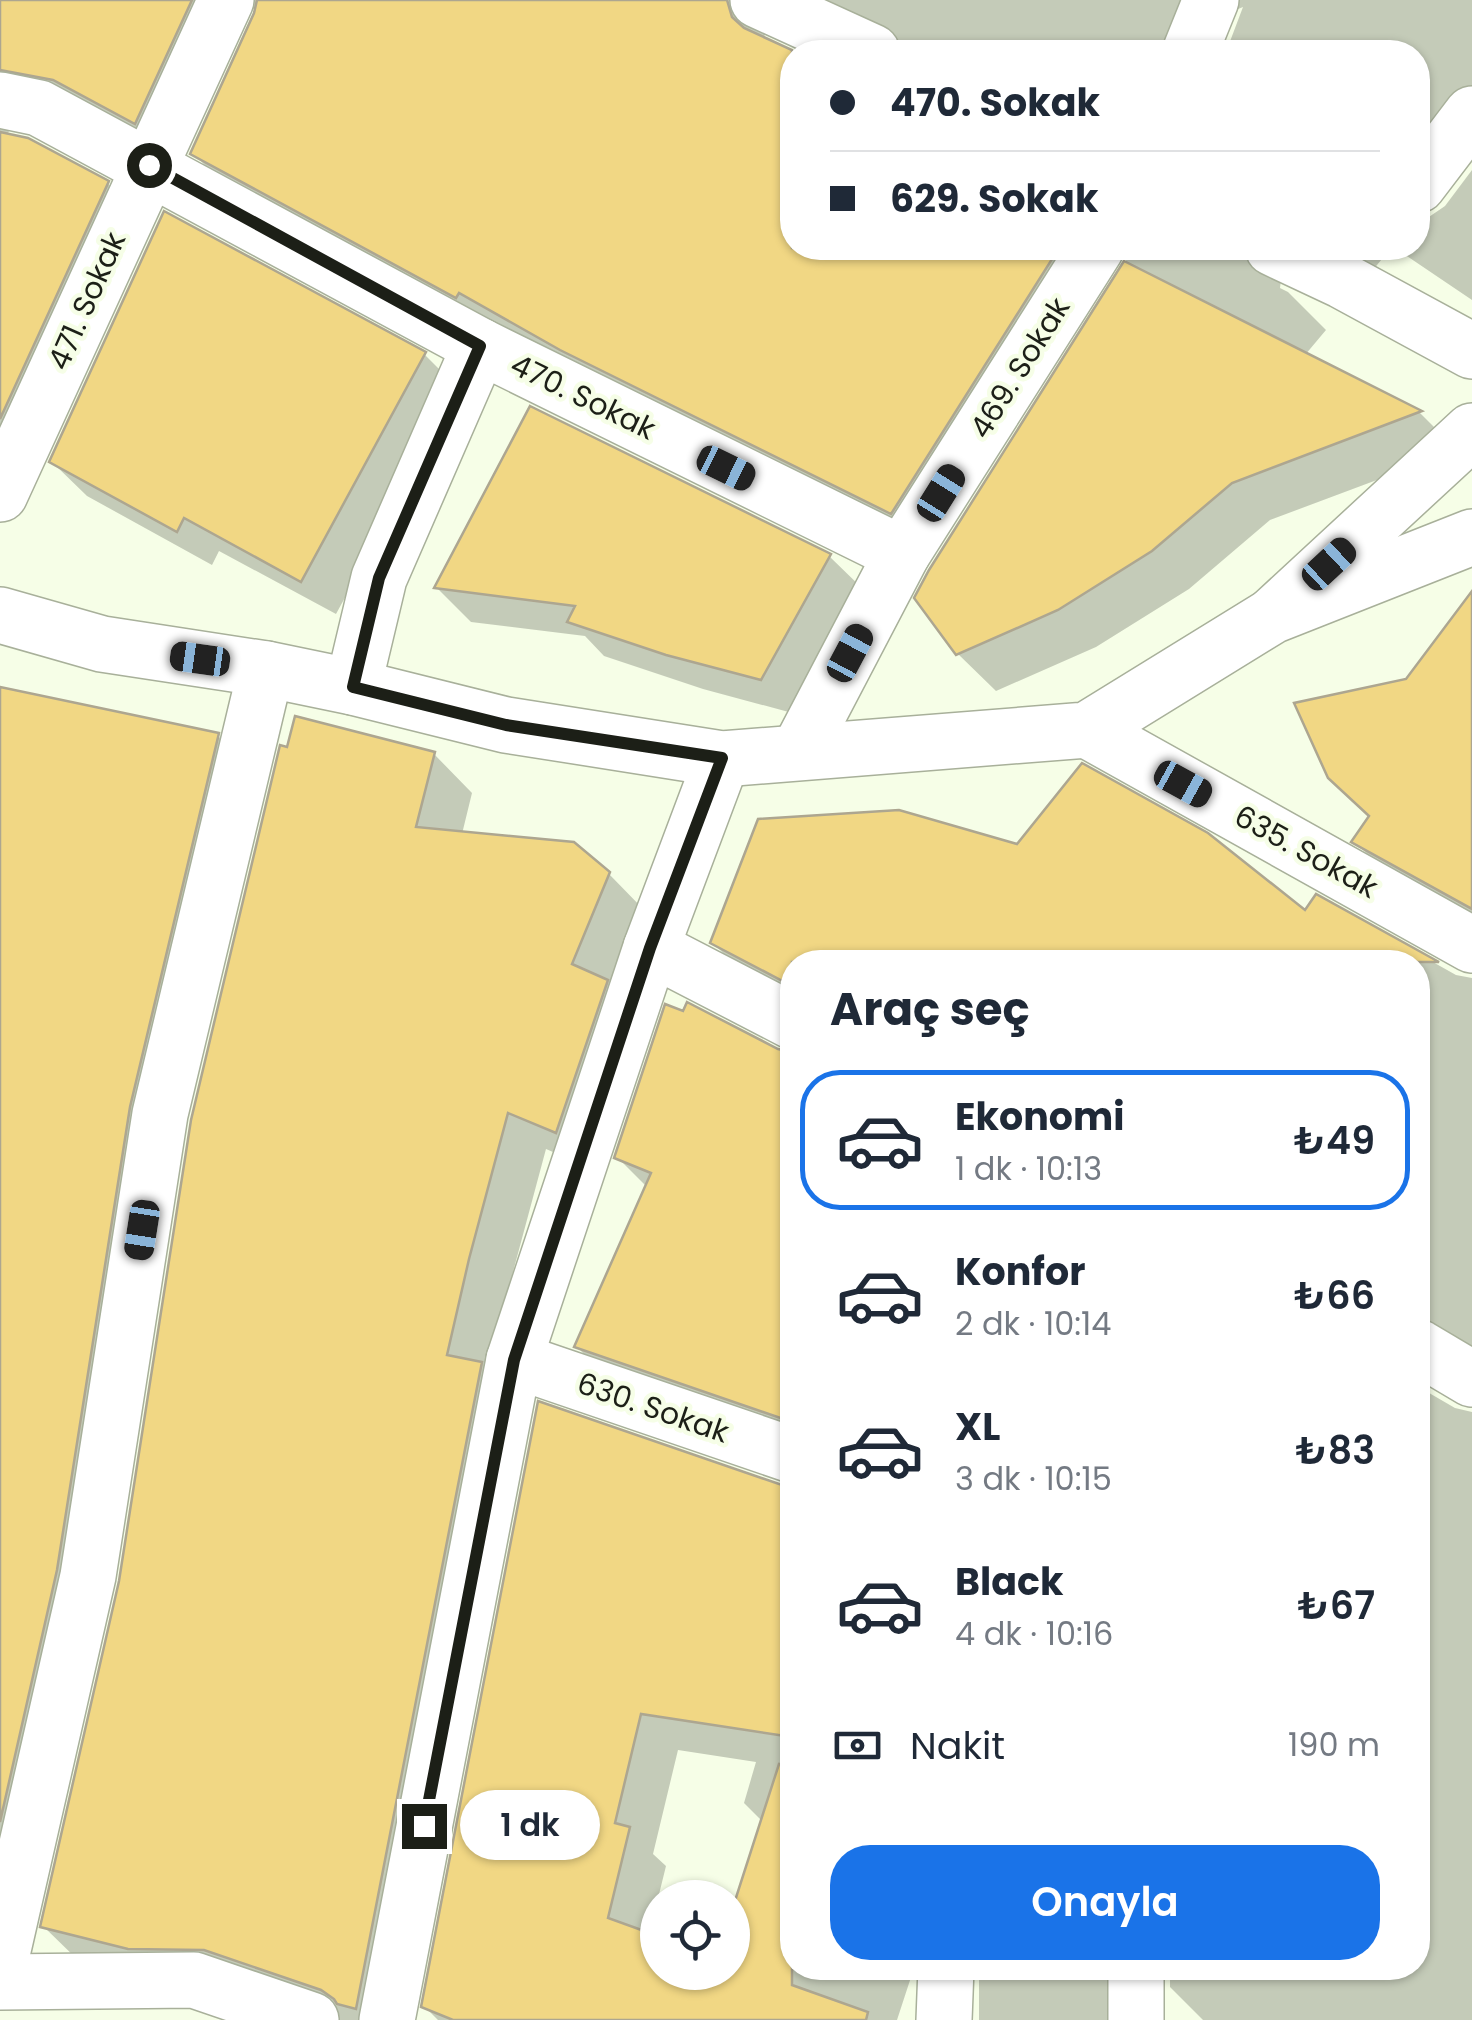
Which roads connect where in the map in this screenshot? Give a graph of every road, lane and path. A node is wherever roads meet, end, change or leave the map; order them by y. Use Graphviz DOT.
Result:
graph roads {
  1 [pos="226,0"];
  2 [pos="758,0"];
  3 [pos="1211,0"];
  4 [pos="846,40"];
  5 [pos="1195,40"];
  6 [pos="0,100"];
  7 [pos="1472,114"];
  8 [pos="149,165"];
  9 [pos="1430,169"];
  10 [pos="1088,260"];
  11 [pos="1356,264"];
  12 [pos="480,346"];
  13 [pos="1472,351"];
  14 [pos="1472,432"];
  15 [pos="0,494"];
  16 [pos="1472,537"];
  17 [pos="902,554"];
  18 [pos="0,616"];
  19 [pos="1272,616"];
  20 [pos="266,669"];
  21 [pos="353,687"];
  22 [pos="1087,730"];
  23 [pos="798,751"];
  24 [pos="722,758"];
  25 [pos="1472,946"];
  26 [pos="650,948"];
  27 [pos="780,1015"];
  28 [pos="1430,1354"];
  29 [pos="514,1360"];
  30 [pos="1472,1379"];
  31 [pos="780,1451"];
  32 [pos="0,1963"];
  33 [pos="946,1980"];
  34 [pos="1136,1980"];
  35 [pos="0,1982"];
  36 [pos="179,2000"];
  37 [pos="312,2020"];
  38 [pos="387,2020"];
  39 [pos="944,2020"];
  40 [pos="1136,2020"];
  1 -- 8 [label="street, 471. Sokak"];
  2 -- 4 [label="street"];
  3 -- 5 [label="street"];
  6 -- 8 [label="street, 470. Sokak"];
  7 -- 9 [label="street"];
  8 -- 12 [label="street, 470. Sokak"];
  8 -- 15 [label="street, 471. Sokak"];
  10 -- 17 [label="street, 469. Sokak"];
  11 -- 13 [label="street"];
  12 -- 17 [label="street, 470. Sokak"];
  12 -- 21 [label="street"];
  14 -- 19 [label="street"];
  16 -- 19 [label="street"];
  17 -- 23 [label="street, 469. Sokak"];
  18 -- 20 [label="street"];
  19 -- 22 [label="street"];
  20 -- 21 [label="street"];
  20 -- 32 [label="street"];
  21 -- 24 [label="street"];
  22 -- 23 [label="street"];
  22 -- 25 [label="street, 635. Sokak"];
  23 -- 24 [label="street"];
  24 -- 26 [label="street"];
  26 -- 27 [label="street"];
  26 -- 29 [label="street"];
  28 -- 30 [label="street"];
  29 -- 31 [label="street, 630. Sokak"];
  29 -- 38 [label="street"];
  33 -- 39 [label="street"];
  34 -- 40 [label="street"];
  35 -- 36 [label="street"];
  36 -- 37 [label="street"];
}
